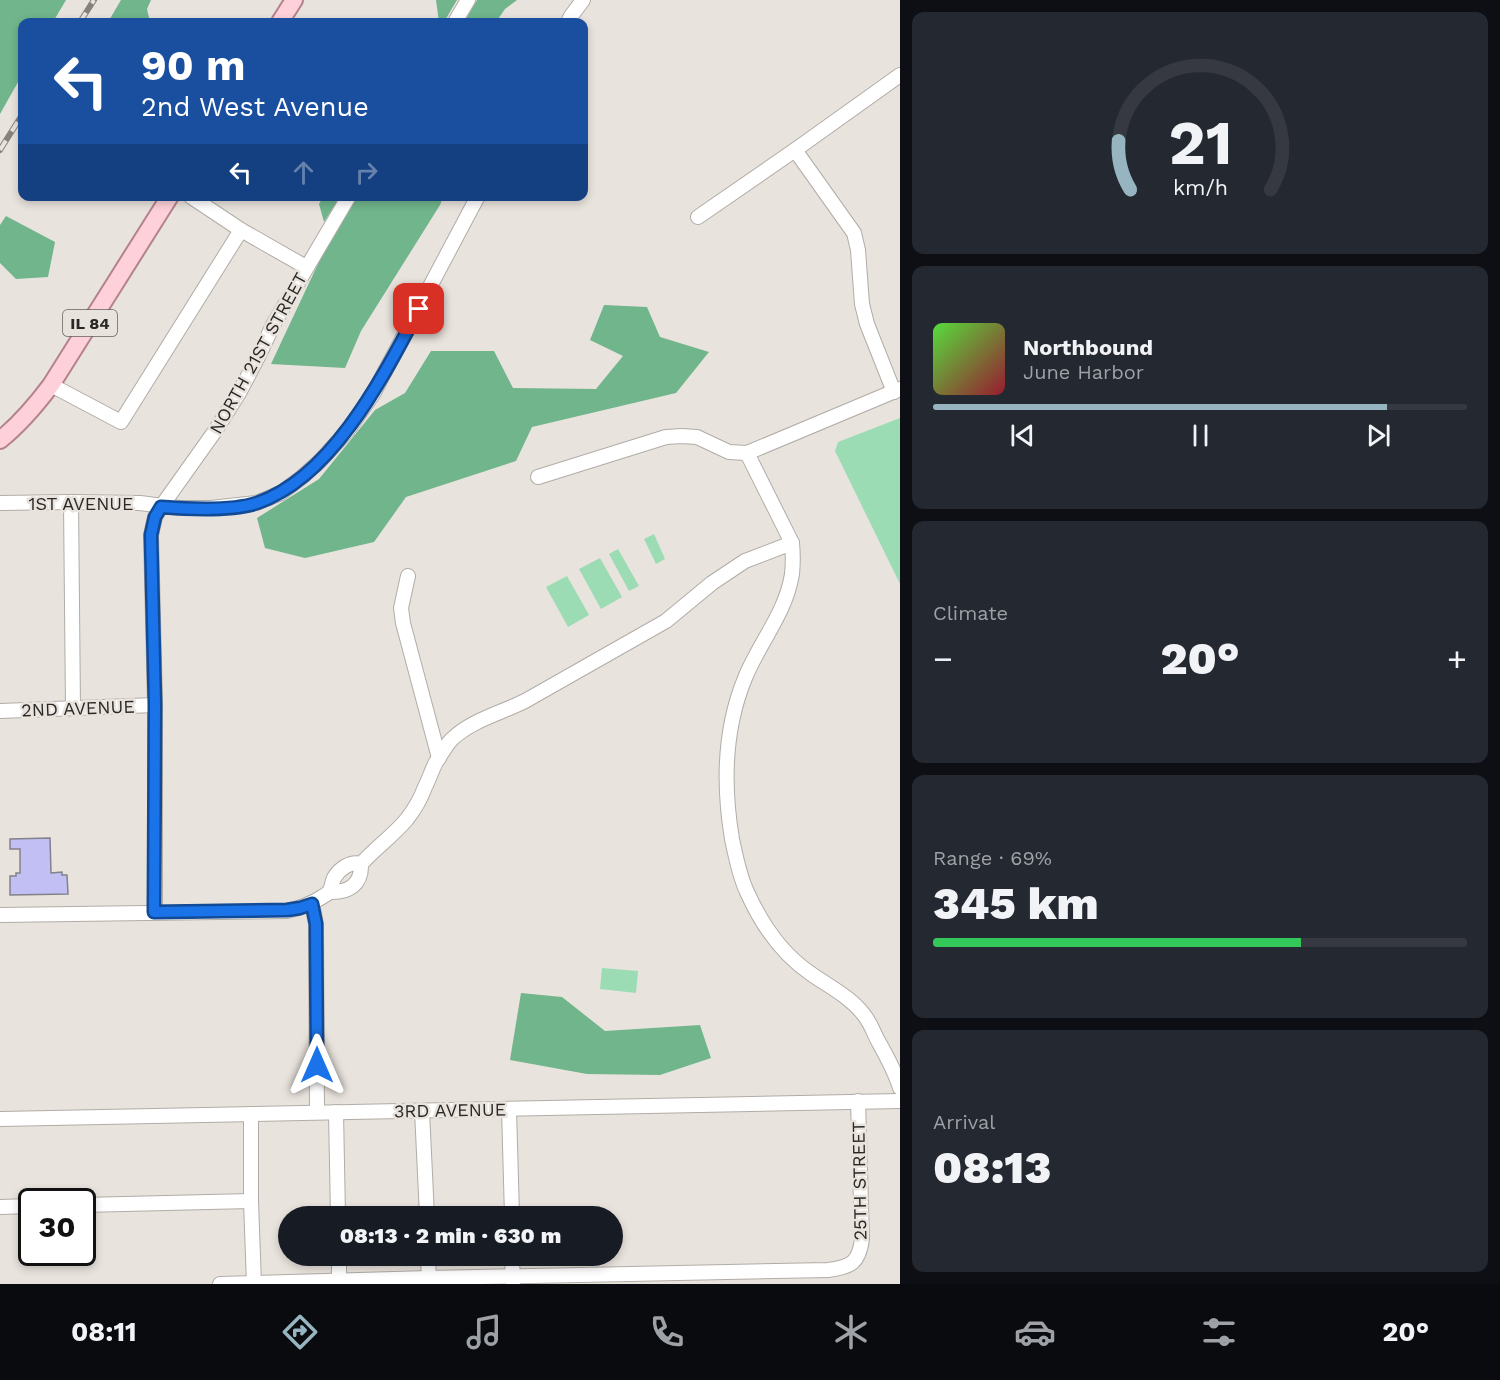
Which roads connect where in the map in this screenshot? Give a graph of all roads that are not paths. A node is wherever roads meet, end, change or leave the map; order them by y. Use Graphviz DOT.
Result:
graph roads {
  1 [pos="294,0"];
  2 [pos="468,0"];
  3 [pos="583,0"];
  4 [pos="283,18"];
  5 [pos="457,18"];
  6 [pos="570,18"];
  7 [pos="900,75"];
  8 [pos="795,150"];
  9 [pos="167,201"];
  10 [pos="198,201"];
  11 [pos="346,201"];
  12 [pos="475,201"];
  13 [pos="698,217"];
  14 [pos="241,230"];
  15 [pos="306,267"];
  16 [pos="51,385"];
  17 [pos="897,391"];
  18 [pos="0,440"];
  19 [pos="747,453"];
  20 [pos="538,477"];
  21 [pos="71,502"];
  22 [pos="0,503"];
  23 [pos="161,507"];
  24 [pos="792,543"];
  25 [pos="408,576"];
  26 [pos="155,705"];
  27 [pos="73,708"];
  28 [pos="0,711"];
  29 [pos="439,758"];
  30 [pos="312,904"];
  31 [pos="154,912"];
  32 [pos="0,915"];
  33 [pos="900,1088"];
  34 [pos="858,1101"];
  35 [pos="900,1101"];
  36 [pos="509,1109"];
  37 [pos="422,1111"];
  38 [pos="336,1112"];
  39 [pos="317,1113"];
  40 [pos="251,1114"];
  41 [pos="0,1119"];
  42 [pos="251,1201"];
  43 [pos="96,1205"];
  44 [pos="18,1206"];
  45 [pos="338,1206"];
  46 [pos="427,1206"];
  47 [pos="512,1206"];
  48 [pos="0,1207"];
  49 [pos="339,1266"];
  50 [pos="428,1266"];
  51 [pos="512,1266"];
  52 [pos="429,1281"];
  53 [pos="513,1281"];
  54 [pos="339,1282"];
  55 [pos="254,1283"];
  56 [pos="220,1284"];
  1 -- 4 [label="main road"];
  2 -- 5 [label="street"];
  3 -- 6 [label="street"];
  7 -- 8 [label="street"];
  8 -- 13 [label="street"];
  8 -- 17 [label="street"];
  9 -- 16 [label="main road, IL 84"];
  10 -- 14 [label="street"];
  11 -- 15 [label="street, NORTH 21ST STREET"];
  12 -- 23 [label="street, 1ST AVENUE"];
  14 -- 15 [label="street"];
  14 -- 16 [label="street"];
  15 -- 23 [label="street, NORTH 21ST STREET"];
  16 -- 18 [label="main road, IL 84"];
  17 -- 19 [label="street"];
  19 -- 20 [label="street"];
  19 -- 24 [label="street"];
  21 -- 22 [label="street, 1ST AVENUE"];
  21 -- 23 [label="street, 1ST AVENUE"];
  21 -- 27 [label="street"];
  23 -- 26 [label="street, NORTH 21ST STREET"];
  24 -- 29 [label="street"];
  24 -- 33 [label="street"];
  25 -- 29 [label="street"];
  26 -- 27 [label="street, 2ND AVENUE"];
  26 -- 31 [label="street, NORTH 21ST STREET"];
  27 -- 28 [label="street, 2ND AVENUE"];
  29 -- 30 [label="street"];
  30 -- 31 [label="street"];
  30 -- 39 [label="street"];
  31 -- 32 [label="street"];
  34 -- 35 [label="street, 3RD AVENUE"];
  34 -- 36 [label="street, 3RD AVENUE"];
  34 -- 53 [label="street, 25TH STREET"];
  36 -- 37 [label="street, 3RD AVENUE"];
  36 -- 47 [label="street"];
  37 -- 38 [label="street, 3RD AVENUE"];
  37 -- 46 [label="street"];
  38 -- 39 [label="street, 3RD AVENUE"];
  38 -- 45 [label="street"];
  39 -- 40 [label="street, 3RD AVENUE"];
  40 -- 41 [label="street, 3RD AVENUE"];
  40 -- 42 [label="street"];
  42 -- 43 [label="street"];
  42 -- 55 [label="street"];
  44 -- 48 [label="street"];
  49 -- 54 [label="street"];
  50 -- 52 [label="street"];
  51 -- 53 [label="street"];
  52 -- 53 [label="street"];
  52 -- 54 [label="street"];
  54 -- 55 [label="street"];
  55 -- 56 [label="street"];
}
